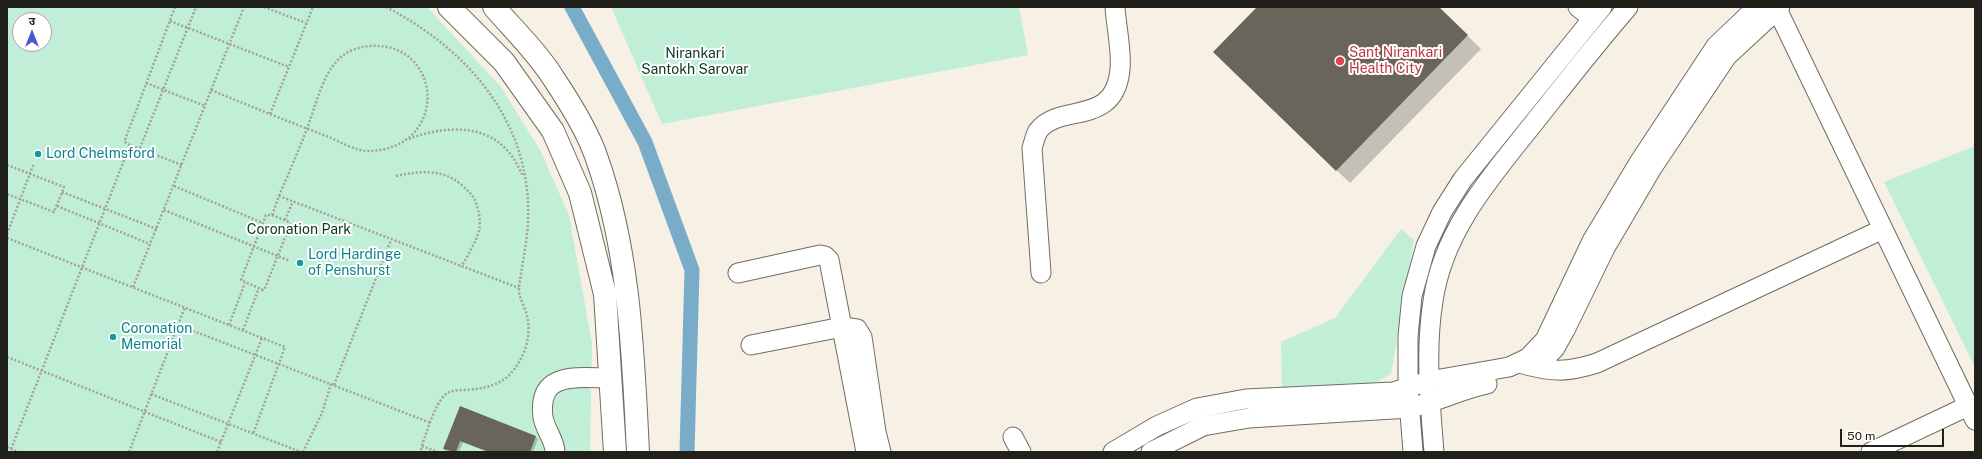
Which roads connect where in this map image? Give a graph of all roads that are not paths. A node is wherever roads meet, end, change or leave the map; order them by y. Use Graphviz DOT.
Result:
graph roads {
  1 [pos="449,7"];
  2 [pos="494,7"];
  3 [pos="1115,7"];
  4 [pos="1628,7"];
  5 [pos="1757,7"];
  6 [pos="1778,8"];
  7 [pos="1590,11"];
  8 [pos="1534,90"];
  9 [pos="1550,103"];
  10 [pos="1883,230"];
  11 [pos="738,273"];
  12 [pos="1041,273"];
  13 [pos="842,328"];
  14 [pos="751,345"];
  15 [pos="1528,365"];
  16 [pos="611,378"];
  17 [pos="1429,381"];
  18 [pos="1408,387"];
  19 [pos="1232,401"];
  20 [pos="1430,403"];
  21 [pos="1409,408"];
  22 [pos="1972,413"];
  23 [pos="1235,421"];
  24 [pos="555,452"];
  25 [pos="615,452"];
  26 [pos="638,452"];
  27 [pos="866,452"];
  28 [pos="881,452"];
  29 [pos="1113,452"];
  30 [pos="1151,452"];
  31 [pos="1413,452"];
  32 [pos="1434,452"];
  33 [pos="1870,452"];
  1 -- 16 [label="main road"];
  2 -- 26 [label="main road"];
  3 -- 12 [label="street"];
  4 -- 9 [label="street"];
  5 -- 15 [label="street"];
  6 -- 10 [label="street"];
  6 -- 15 [label="street"];
  7 -- 8 [label="street"];
  8 -- 9 [label="street"];
  8 -- 18 [label="street"];
  9 -- 17 [label="street"];
  10 -- 15 [label="street"];
  10 -- 22 [label="street"];
  11 -- 13 [label="street"];
  13 -- 14 [label="street"];
  13 -- 27 [label="street"];
  13 -- 28 [label="street"];
  15 -- 17 [label="street"];
  15 -- 20 [label="street"];
  16 -- 24 [label="street"];
  16 -- 25 [label="main road"];
  17 -- 18 [label="street"];
  17 -- 20 [label="street"];
  18 -- 19 [label="street"];
  18 -- 21 [label="street"];
  19 -- 23 [label="street"];
  19 -- 29 [label="street"];
  20 -- 21 [label="street"];
  20 -- 32 [label="street"];
  21 -- 23 [label="street"];
  21 -- 31 [label="street"];
  22 -- 33 [label="street"];
  23 -- 30 [label="street"];
}
